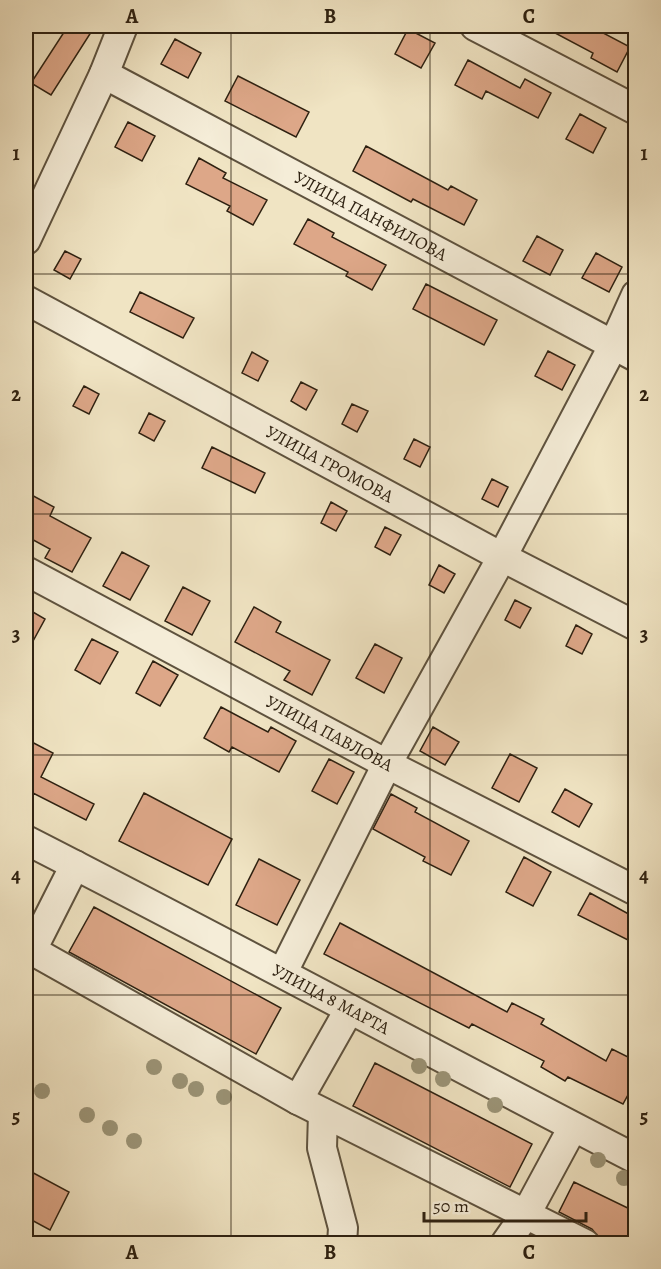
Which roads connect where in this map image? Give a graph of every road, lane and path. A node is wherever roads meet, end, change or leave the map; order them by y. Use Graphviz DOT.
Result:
graph roads {
  1 [pos="123,26"];
  2 [pos="475,26"];
  3 [pos="104,74"];
  4 [pos="636,110"];
  5 [pos="26,240"];
  6 [pos="636,295"];
  7 [pos="26,300"];
  8 [pos="625,351"];
  9 [pos="502,557"];
  10 [pos="26,571"];
  11 [pos="636,626"];
  12 [pos="387,764"];
  13 [pos="26,840"];
  14 [pos="75,865"];
  15 [pos="636,891"];
  16 [pos="29,949"];
  17 [pos="283,972"];
  18 [pos="349,1010"];
  19 [pos="298,1100"];
  20 [pos="323,1113"];
  21 [pos="573,1127"];
  22 [pos="636,1159"];
  23 [pos="526,1214"];
  24 [pos="342,1244"];
  25 [pos="505,1244"];
  26 [pos="585,1244"];
  1 -- 3 [label="street"];
  2 -- 4 [label="street"];
  3 -- 5 [label="street"];
  3 -- 8 [label="street, УЛИЦА ПАНФИЛОВА"];
  6 -- 8 [label="street"];
  7 -- 9 [label="street, УЛИЦА ГРОМОВА"];
  8 -- 9 [label="street"];
  9 -- 11 [label="street, УЛИЦА ГРОМОВА"];
  9 -- 12 [label="street"];
  10 -- 12 [label="street, УЛИЦА ПАВЛОВА"];
  12 -- 15 [label="street, УЛИЦА ПАВЛОВА"];
  12 -- 17 [label="street"];
  13 -- 14 [label="street, УЛИЦА 8 МАРТА"];
  14 -- 16 [label="street"];
  14 -- 17 [label="street, УЛИЦА 8 МАРТА"];
  16 -- 19 [label="street"];
  17 -- 18 [label="street, УЛИЦА 8 МАРТА"];
  18 -- 19 [label="street"];
  18 -- 21 [label="street, УЛИЦА 8 МАРТА"];
  19 -- 20 [label="street"];
  20 -- 23 [label="street"];
  20 -- 24 [label="street"];
  21 -- 22 [label="street, УЛИЦА 8 МАРТА"];
  21 -- 23 [label="street"];
  23 -- 25 [label="street"];
  23 -- 26 [label="street"];
}
